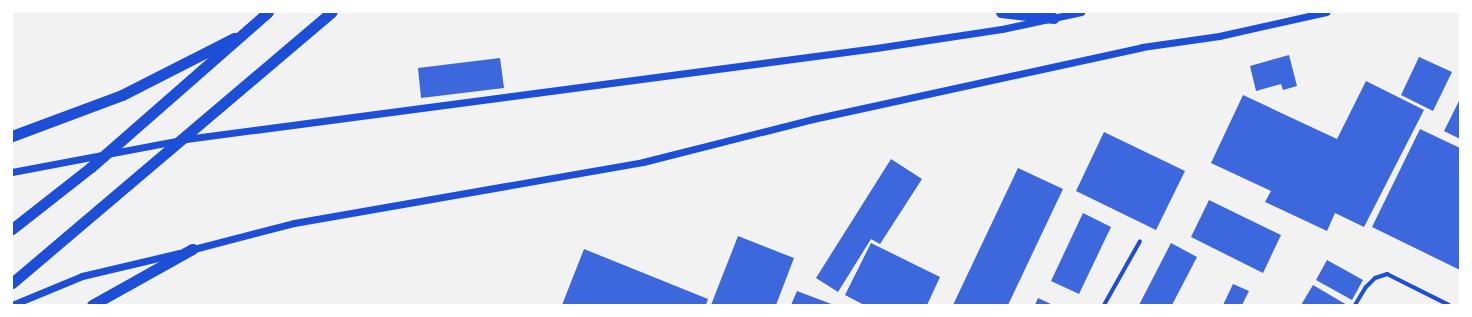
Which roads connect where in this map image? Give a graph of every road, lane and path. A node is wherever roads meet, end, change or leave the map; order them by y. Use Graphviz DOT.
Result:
graph roads {
  1 [pos="268,12"];
  2 [pos="332,12"];
  3 [pos="1001,12"];
  4 [pos="1081,12"];
  5 [pos="1326,12"];
  6 [pos="1054,18"];
  7 [pos="250,29"];
  8 [pos="12,136"];
  9 [pos="12,172"];
  10 [pos="12,229"];
  11 [pos="1140,241"];
  12 [pos="192,250"];
  13 [pos="12,283"];
  14 [pos="12,305"];
  15 [pos="92,305"];
  16 [pos="1104,305"];
  17 [pos="1355,305"];
  18 [pos="1448,305"];
  1 -- 7 [label="highway"];
  2 -- 13 [label="highway"];
  3 -- 6 [label="highway"];
  4 -- 6 [label="street"];
  5 -- 12 [label="street"];
  6 -- 9 [label="street"];
  7 -- 8 [label="highway"];
  7 -- 10 [label="highway"];
  11 -- 16 [label="street"];
  12 -- 14 [label="street"];
  12 -- 15 [label="highway"];
  17 -- 18 [label="street"];
}
